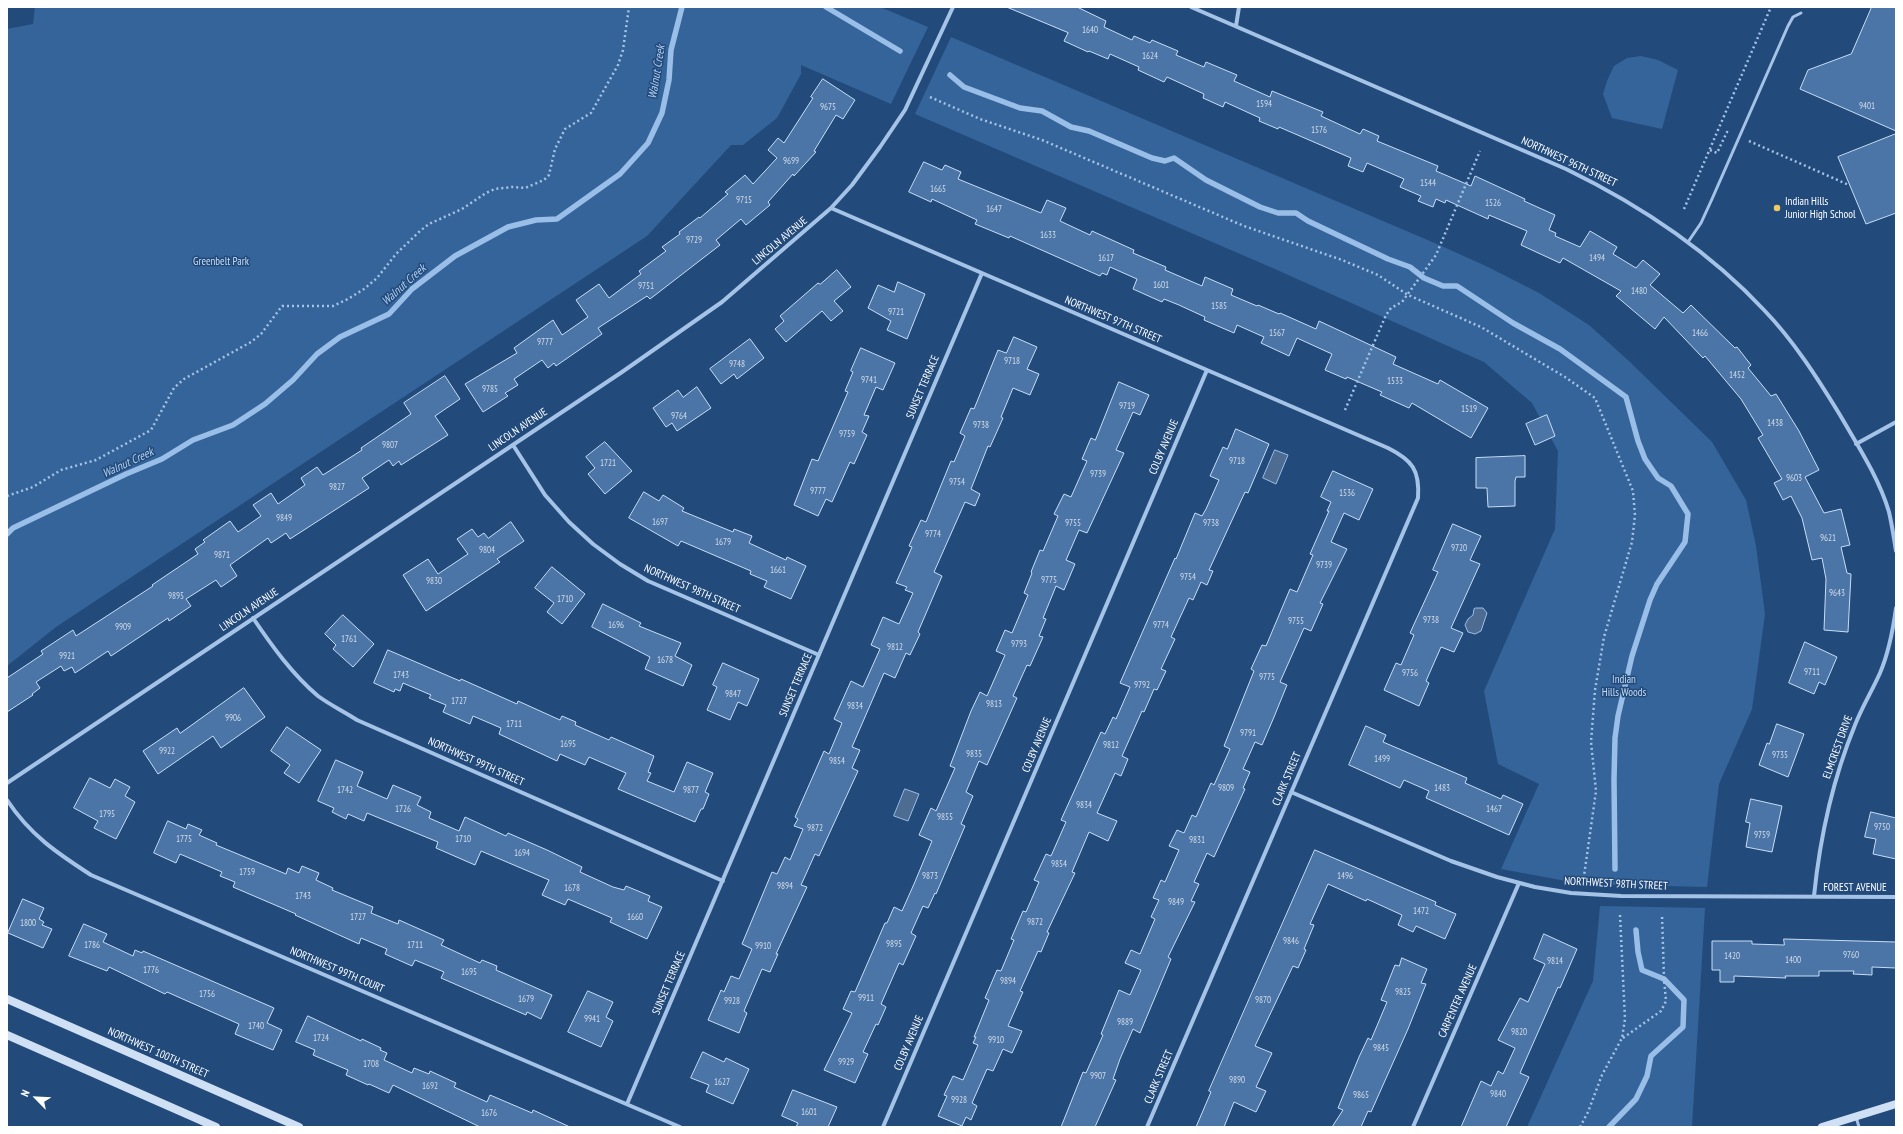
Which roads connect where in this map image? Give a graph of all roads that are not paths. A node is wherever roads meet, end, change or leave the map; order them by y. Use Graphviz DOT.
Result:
graph roads {
  1 [pos="953,7"];
  2 [pos="1191,7"];
  3 [pos="1239,7"];
  4 [pos="1801,13"];
  5 [pos="1236,26"];
  6 [pos="831,208"];
  7 [pos="1688,242"];
  8 [pos="982,273"];
  9 [pos="1207,370"];
  10 [pos="1896,422"];
  11 [pos="1856,444"];
  12 [pos="512,445"];
  13 [pos="1388,448"];
  14 [pos="1896,551"];
  15 [pos="1896,608"];
  16 [pos="254,618"];
  17 [pos="819,655"];
  18 [pos="7,783"];
  19 [pos="1291,792"];
  20 [pos="7,800"];
  21 [pos="722,880"];
  22 [pos="1519,883"];
  23 [pos="1814,896"];
  24 [pos="1896,897"];
  25 [pos="7,999"];
  26 [pos="7,1035"];
  27 [pos="627,1104"];
  28 [pos="1896,1104"];
  29 [pos="1855,1116"];
  30 [pos="216,1127"];
  31 [pos="300,1127"];
  32 [pos="680,1127"];
  33 [pos="883,1127"];
  34 [pos="1147,1127"];
  35 [pos="1413,1127"];
  36 [pos="1822,1127"];
  37 [pos="1859,1127"];
  1 -- 6 [label="street, LINCOLN AVENUE"];
  2 -- 5 [label="street, NORTHWEST 96TH STREET"];
  3 -- 5 [label="street"];
  4 -- 7 [label="lane"];
  5 -- 7 [label="street, NORTHWEST 96TH STREET"];
  6 -- 8 [label="street, NORTHWEST 97TH STREET"];
  6 -- 12 [label="street, LINCOLN AVENUE"];
  7 -- 11 [label="street, NORTHWEST 96TH STREET"];
  8 -- 9 [label="street, NORTHWEST 97TH STREET"];
  8 -- 17 [label="street, SUNSET TERRACE"];
  9 -- 13 [label="street, NORTHWEST 97TH STREET"];
  9 -- 33 [label="street, COLBY AVENUE"];
  10 -- 11 [label="street"];
  11 -- 14 [label="street"];
  12 -- 16 [label="street, LINCOLN AVENUE"];
  12 -- 17 [label="street, NORTHWEST 98TH STREET"];
  13 -- 19 [label="street, CLARK STREET"];
  15 -- 23 [label="street, ELMCREST DRIVE"];
  16 -- 18 [label="street, LINCOLN AVENUE"];
  16 -- 21 [label="street, NORTHWEST 99TH STREET"];
  17 -- 21 [label="street, SUNSET TERRACE"];
  19 -- 22 [label="street, NORTHWEST 98TH STREET"];
  19 -- 34 [label="street, CLARK STREET"];
  20 -- 27 [label="street, NORTHWEST 99TH COURT"];
  21 -- 27 [label="street, SUNSET TERRACE"];
  22 -- 23 [label="street, NORTHWEST 98TH STREET"];
  22 -- 35 [label="street, CARPENTER AVENUE"];
  23 -- 24 [label="street, FOREST AVENUE"];
  25 -- 31 [label="main road, NORTHWEST 100TH STREET"];
  26 -- 30 [label="main road"];
  27 -- 32 [label="street, NORTHWEST 99TH COURT"];
  28 -- 29 [label="main road"];
  29 -- 36 [label="main road"];
  29 -- 37 [label="lane"];
}
